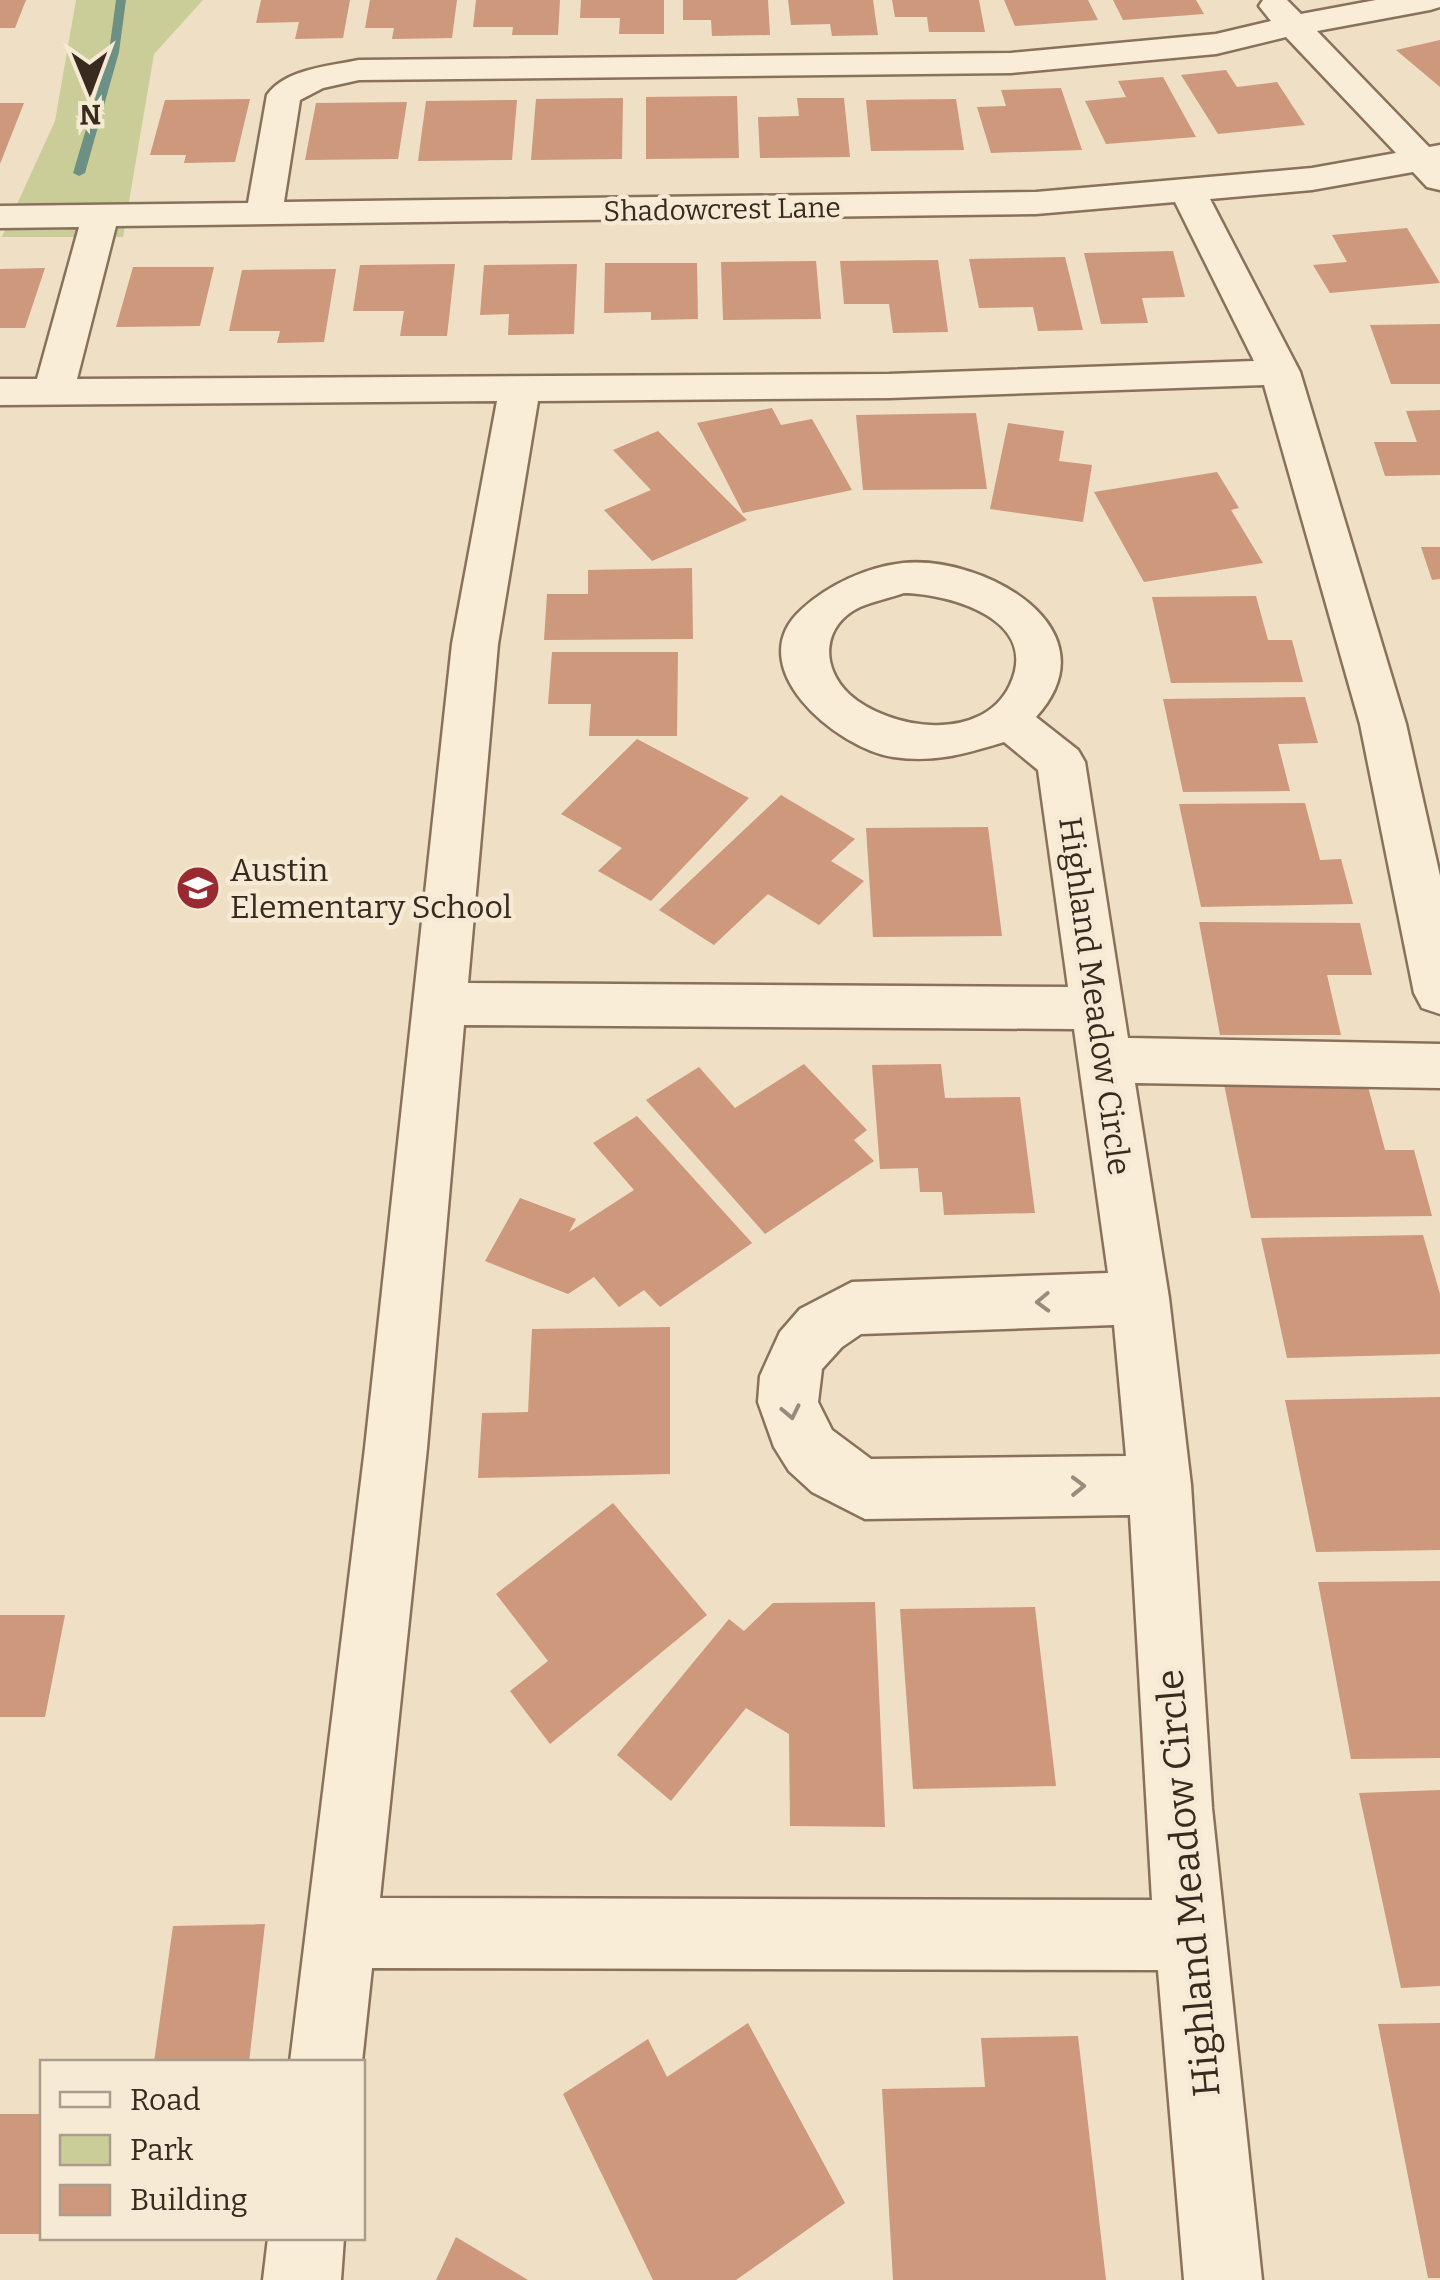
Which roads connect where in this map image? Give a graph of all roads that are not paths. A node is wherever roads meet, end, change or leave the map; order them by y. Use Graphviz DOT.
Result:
graph roads {
  1 [pos="1430,0"];
  2 [pos="1281,12"];
  3 [pos="1434,165"];
  4 [pos="1187,190"];
  5 [pos="264,214"];
  6 [pos="100,216"];
  7 [pos="0,217"];
  8 [pos="1280,372"];
  9 [pos="520,388"];
  10 [pos="0,392"];
  11 [pos="54,392"];
  12 [pos="1007,720"];
  13 [pos="1440,993"];
  14 [pos="440,1004"];
  15 [pos="1099,1034"];
  16 [pos="1440,1066"];
  17 [pos="1140,1298"];
  18 [pos="1160,1485"];
  19 [pos="341,1933"];
  20 [pos="1190,1935"];
  21 [pos="326,2060"];
  22 [pos="306,2240"];
  23 [pos="302,2280"];
  24 [pos="1223,2280"];
  1 -- 2 [label="street"];
  2 -- 3 [label="street"];
  2 -- 5 [label="street"];
  3 -- 4 [label="street, Shadowcrest Lane"];
  4 -- 5 [label="street, Shadowcrest Lane"];
  4 -- 8 [label="street"];
  5 -- 6 [label="street, Shadowcrest Lane"];
  6 -- 7 [label="street, Shadowcrest Lane"];
  6 -- 11 [label="street"];
  8 -- 9 [label="street"];
  8 -- 13 [label="street"];
  9 -- 11 [label="street"];
  9 -- 14 [label="street"];
  10 -- 11 [label="street"];
  12 -- 12 [label="street"];
  12 -- 15 [label="street, Highland Meadow Circle"];
  14 -- 15 [label="street"];
  14 -- 19 [label="street"];
  15 -- 16 [label="street"];
  15 -- 17 [label="street, Highland Meadow Circle"];
  17 -- 18 [label="street, Highland Meadow Circle"];
  17 -- 18 [label="street, one-way"];
  18 -- 20 [label="street, Highland Meadow Circle"];
  19 -- 20 [label="street"];
  19 -- 21 [label="street"];
  20 -- 24 [label="street, Highland Meadow Circle"];
  22 -- 23 [label="street"];
}
